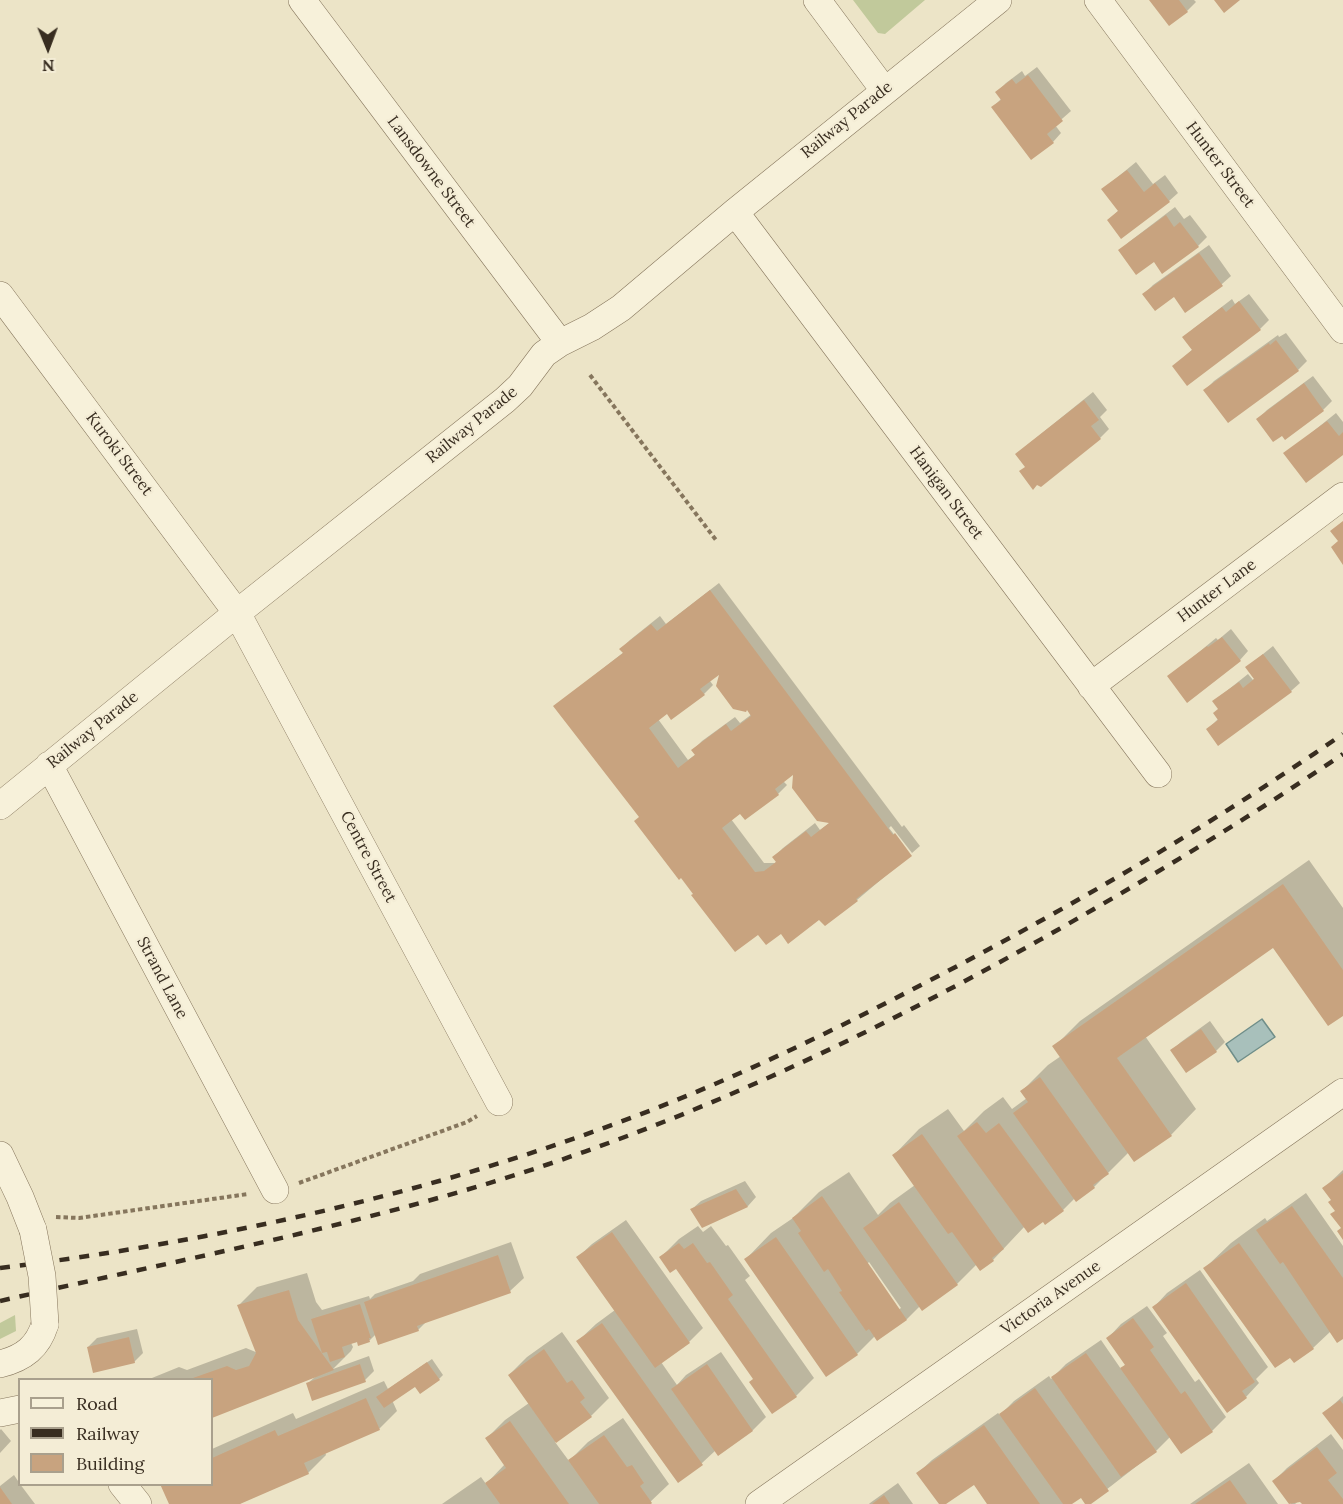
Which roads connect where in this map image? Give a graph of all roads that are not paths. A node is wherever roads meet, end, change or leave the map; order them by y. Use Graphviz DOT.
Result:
graph roads {
  1 [pos="302,0"];
  2 [pos="817,0"];
  3 [pos="998,0"];
  4 [pos="1098,0"];
  5 [pos="885,90"];
  6 [pos="735,212"];
  7 [pos="0,295"];
  8 [pos="1343,330"];
  9 [pos="560,343"];
  10 [pos="1343,496"];
  11 [pos="237,613"];
  12 [pos="1091,686"];
  13 [pos="49,765"];
  14 [pos="1158,774"];
  15 [pos="0,806"];
  16 [pos="1343,1092"];
  17 [pos="499,1102"];
  18 [pos="0,1155"];
  19 [pos="275,1190"];
  20 [pos="10,1198"];
  21 [pos="0,1364"];
  22 [pos="18,1409"];
  23 [pos="0,1413"];
  24 [pos="123,1486"];
  25 [pos="138,1504"];
  26 [pos="759,1504"];
  1 -- 9 [label="street, Lansdowne Street"];
  2 -- 5 [label="street"];
  3 -- 5 [label="street, Railway Parade"];
  4 -- 8 [label="street, Hunter Street"];
  5 -- 6 [label="street, Railway Parade"];
  6 -- 9 [label="street, Railway Parade"];
  6 -- 12 [label="street, Hanigan Street"];
  7 -- 11 [label="street, Kuroki Street"];
  9 -- 11 [label="street, Railway Parade"];
  10 -- 12 [label="street, Hunter Lane"];
  11 -- 13 [label="street, Railway Parade"];
  11 -- 17 [label="street, Centre Street"];
  12 -- 14 [label="street, Hanigan Street"];
  13 -- 15 [label="street, Railway Parade"];
  13 -- 19 [label="street, Strand Lane"];
  16 -- 26 [label="street, Victoria Avenue"];
  18 -- 20 [label="street"];
  20 -- 21 [label="street, bridge"];
  22 -- 23 [label="street"];
  24 -- 25 [label="street"];
}
